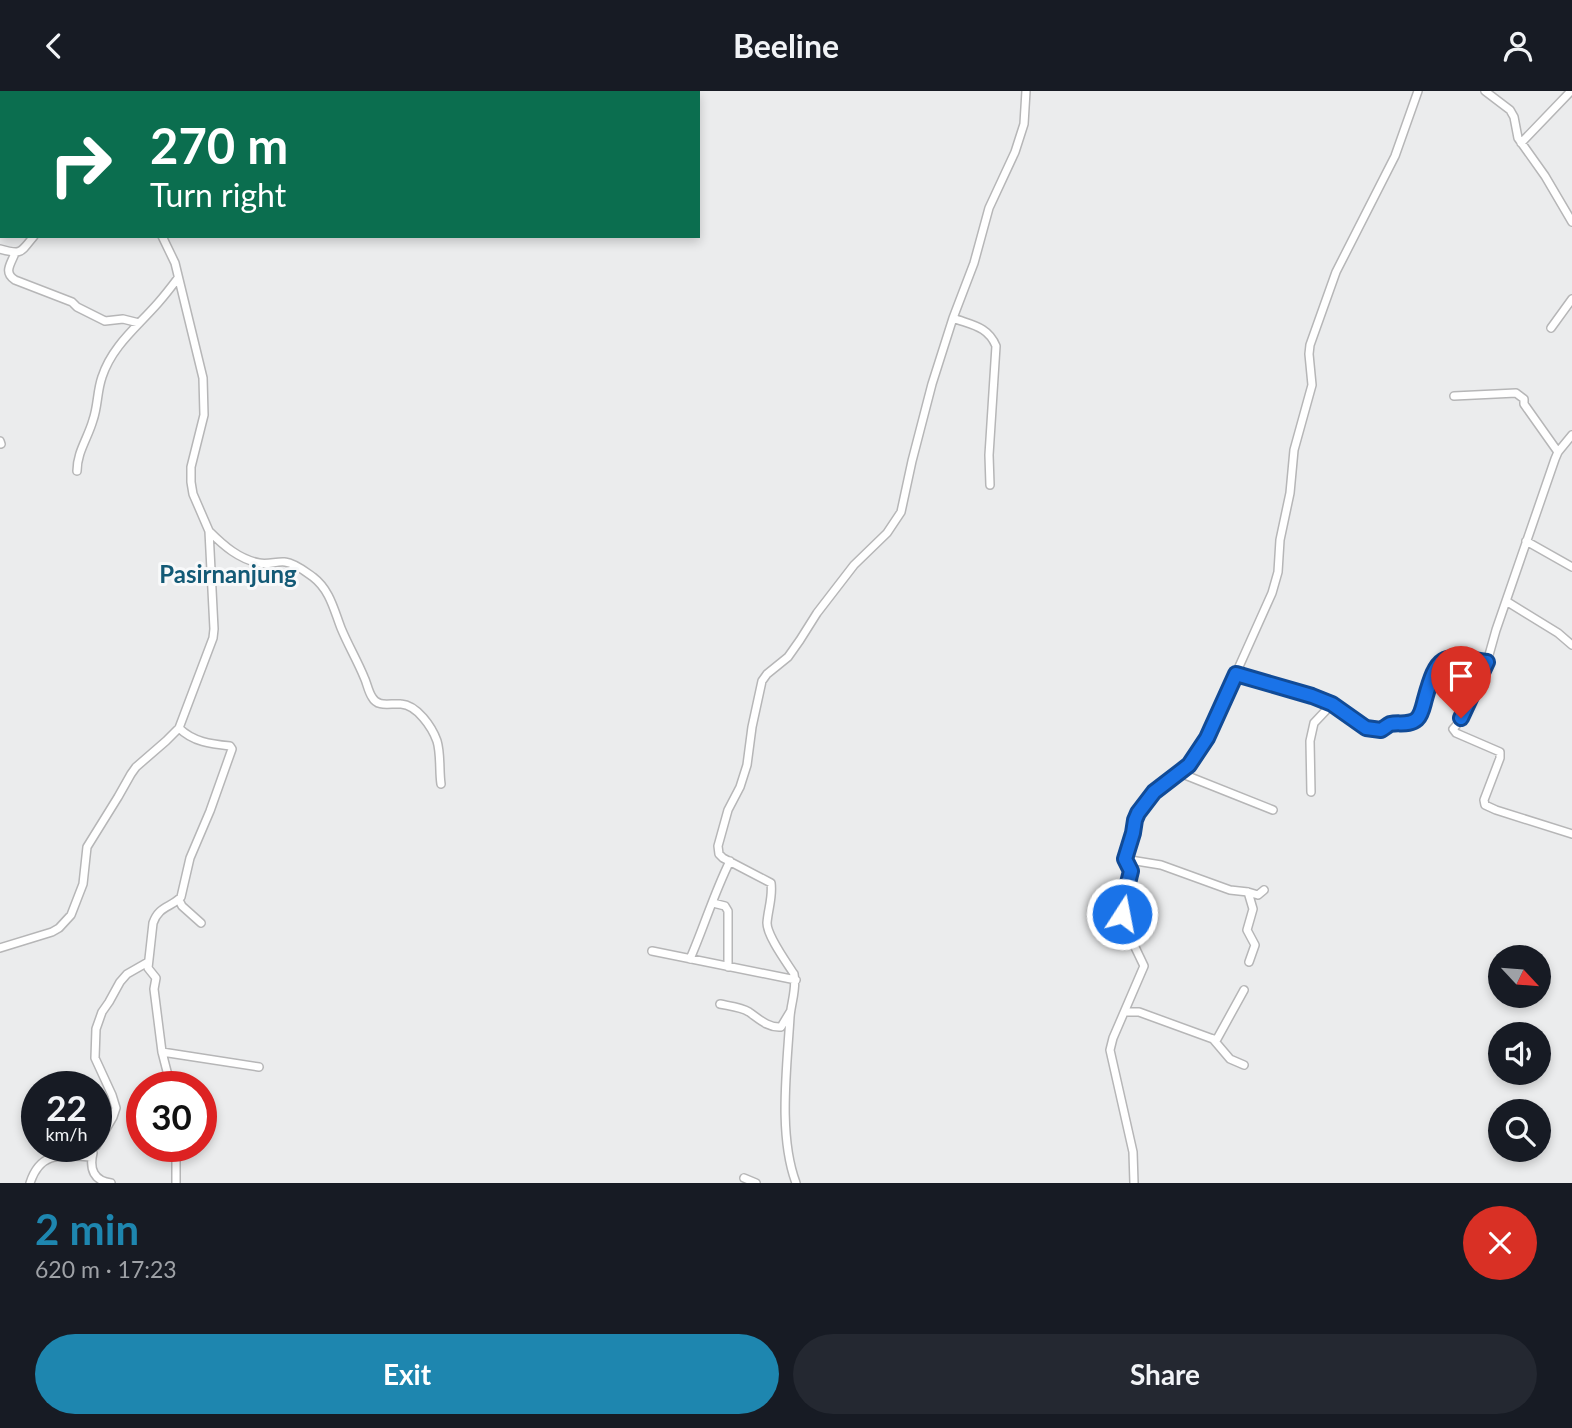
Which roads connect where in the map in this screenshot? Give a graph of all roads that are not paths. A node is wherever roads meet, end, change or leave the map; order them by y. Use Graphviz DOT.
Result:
graph roads {
  1 [pos="1026,91"];
  2 [pos="1418,91"];
  3 [pos="1485,91"];
  4 [pos="1571,91"];
  5 [pos="1521,143"];
  6 [pos="1572,222"];
  7 [pos="32,238"];
  8 [pos="163,238"];
  9 [pos="0,249"];
  10 [pos="15,253"];
  11 [pos="178,278"];
  12 [pos="1572,299"];
  13 [pos="953,319"];
  14 [pos="139,323"];
  15 [pos="1551,328"];
  16 [pos="1454,397"];
  17 [pos="1572,435"];
  18 [pos="1558,452"];
  19 [pos="77,471"];
  20 [pos="990,485"];
  21 [pos="209,531"];
  22 [pos="1526,541"];
  23 [pos="1572,567"];
  24 [pos="1506,601"];
  25 [pos="1572,645"];
  26 [pos="1487,662"];
  27 [pos="1236,674"];
  28 [pos="1332,704"];
  29 [pos="179,728"];
  30 [pos="1181,773"];
  31 [pos="440,784"];
  32 [pos="1311,793"];
  33 [pos="1273,810"];
  34 [pos="1572,834"];
  35 [pos="1125,859"];
  36 [pos="730,861"];
  37 [pos="1264,890"];
  38 [pos="1248,892"];
  39 [pos="179,900"];
  40 [pos="713,903"];
  41 [pos="201,923"];
  42 [pos="0,948"];
  43 [pos="652,951"];
  44 [pos="690,959"];
  45 [pos="148,962"];
  46 [pos="1249,962"];
  47 [pos="728,967"];
  48 [pos="796,980"];
  49 [pos="1244,990"];
  50 [pos="720,1004"];
  51 [pos="791,1012"];
  52 [pos="1126,1012"];
  53 [pos="1213,1039"];
  54 [pos="162,1052"];
  55 [pos="1244,1065"];
  56 [pos="259,1067"];
  57 [pos="101,1071"];
  58 [pos="167,1071"];
  59 [pos="112,1095"];
  60 [pos="112,1119"];
  61 [pos="44,1162"];
  62 [pos="92,1162"];
  63 [pos="176,1162"];
  64 [pos="744,1178"];
  65 [pos="30,1183"];
  66 [pos="111,1183"];
  67 [pos="176,1183"];
  68 [pos="755,1183"];
  69 [pos="796,1183"];
  70 [pos="1134,1183"];
  1 -- 13 [label="street"];
  2 -- 27 [label="street"];
  3 -- 5 [label="street"];
  4 -- 5 [label="street"];
  5 -- 6 [label="street"];
  7 -- 10 [label="street"];
  8 -- 11 [label="street"];
  9 -- 10 [label="street"];
  10 -- 14 [label="street"];
  11 -- 14 [label="street"];
  11 -- 21 [label="street"];
  12 -- 15 [label="street"];
  13 -- 20 [label="street"];
  13 -- 36 [label="street"];
  14 -- 19 [label="street"];
  16 -- 18 [label="street"];
  17 -- 18 [label="street"];
  18 -- 22 [label="street"];
  21 -- 29 [label="street"];
  21 -- 31 [label="street"];
  22 -- 23 [label="street"];
  22 -- 24 [label="street"];
  24 -- 25 [label="street"];
  24 -- 26 [label="street"];
  26 -- 28 [label="street"];
  26 -- 34 [label="street"];
  27 -- 28 [label="street"];
  27 -- 30 [label="street"];
  28 -- 32 [label="street"];
  29 -- 39 [label="street"];
  29 -- 42 [label="street"];
  30 -- 33 [label="street"];
  30 -- 35 [label="street"];
  35 -- 38 [label="street"];
  35 -- 52 [label="street"];
  36 -- 40 [label="street"];
  36 -- 48 [label="street"];
  37 -- 38 [label="street"];
  38 -- 46 [label="street"];
  39 -- 41 [label="street"];
  39 -- 45 [label="street"];
  40 -- 44 [label="street"];
  40 -- 47 [label="street"];
  43 -- 44 [label="street"];
  44 -- 47 [label="street"];
  45 -- 54 [label="street"];
  45 -- 57 [label="street"];
  47 -- 48 [label="street"];
  48 -- 51 [label="street"];
  49 -- 53 [label="street"];
  50 -- 51 [label="street"];
  51 -- 69 [label="street"];
  52 -- 53 [label="street"];
  52 -- 70 [label="street"];
  53 -- 55 [label="street"];
  54 -- 56 [label="street"];
  54 -- 58 [label="street"];
  59 -- 60 [label="street"];
  61 -- 65 [label="street"];
  62 -- 66 [label="street"];
  63 -- 67 [label="street"];
  64 -- 68 [label="street"];
}
